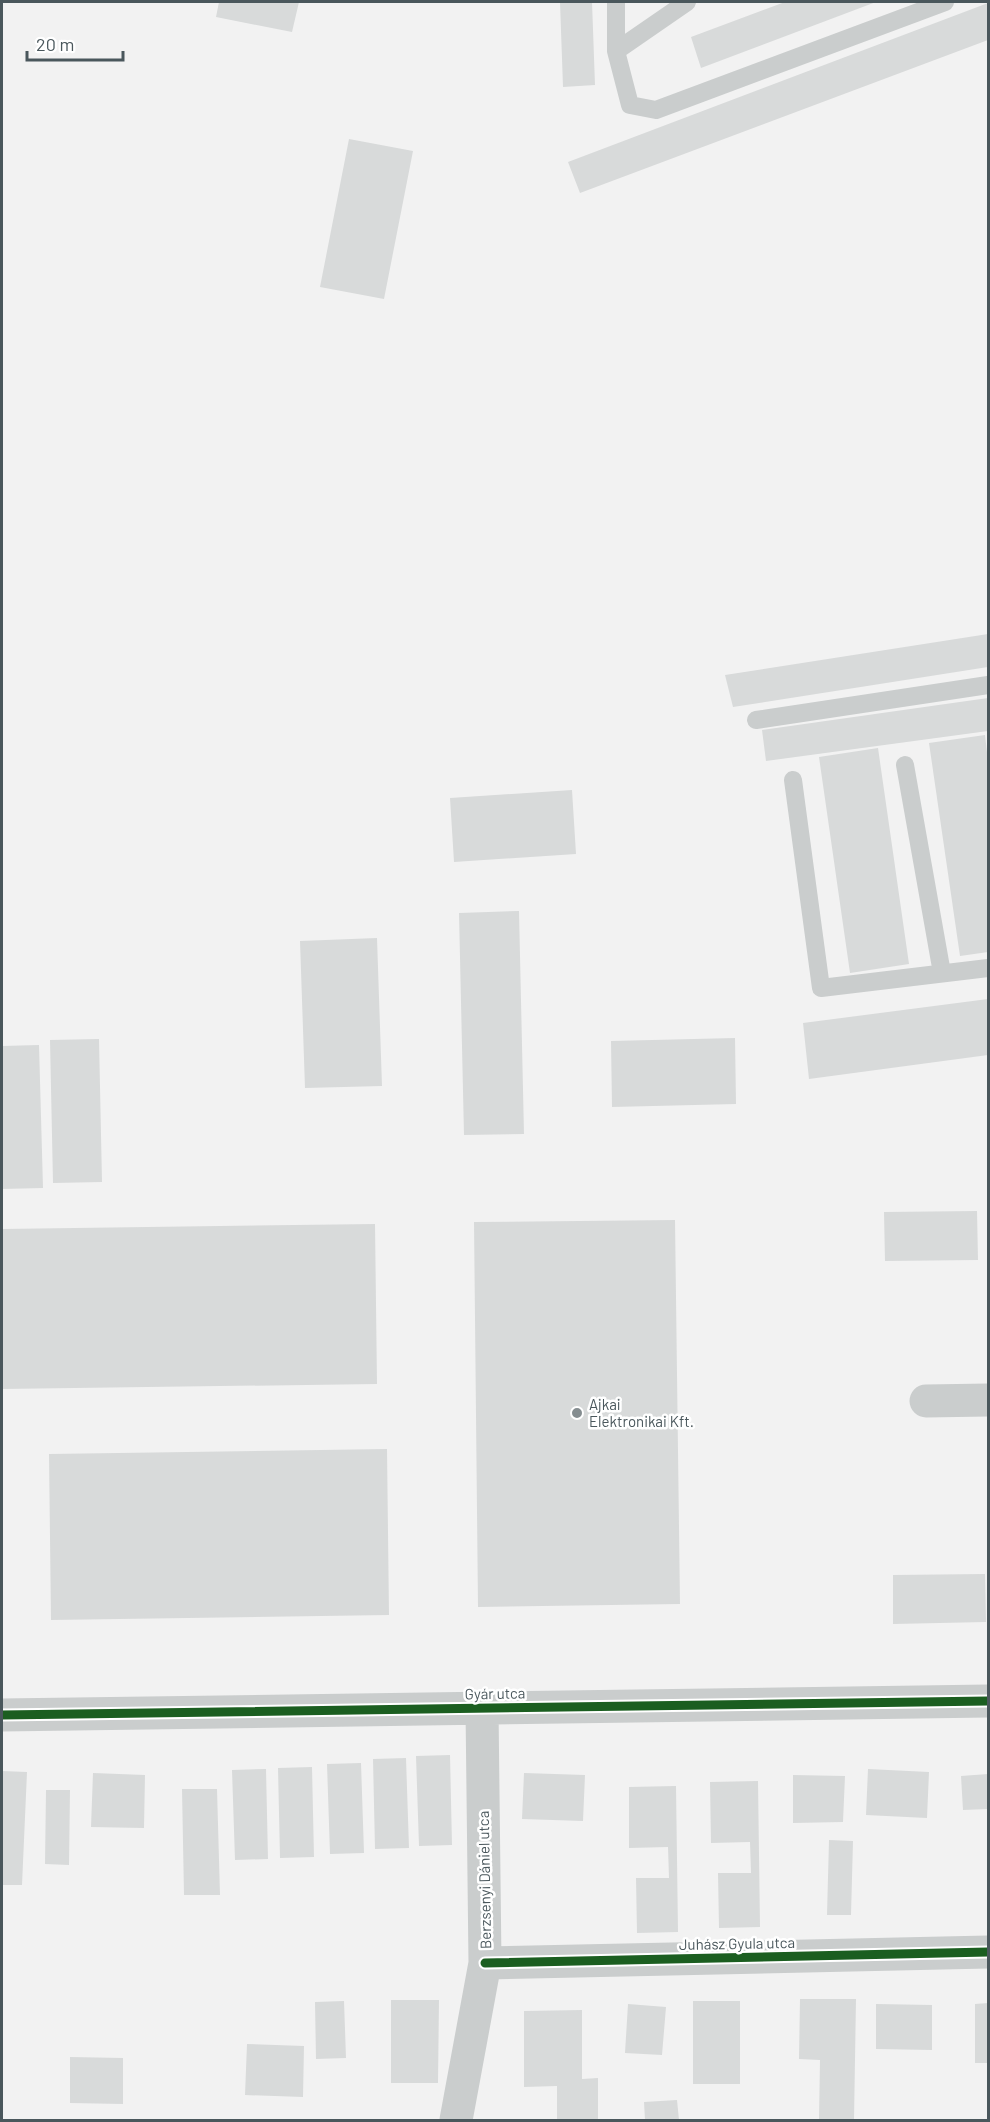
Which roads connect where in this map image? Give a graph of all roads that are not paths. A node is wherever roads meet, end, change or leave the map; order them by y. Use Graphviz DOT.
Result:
graph roads {
  1 [pos="616,2"];
  2 [pos="687,2"];
  3 [pos="945,2"];
  4 [pos="616,51"];
  5 [pos="988,685"];
  6 [pos="756,720"];
  7 [pos="905,765"];
  8 [pos="793,780"];
  9 [pos="988,968"];
  10 [pos="942,973"];
  11 [pos="988,1400"];
  12 [pos="926,1401"];
  13 [pos="988,1701"];
  14 [pos="482,1708"];
  15 [pos="2,1715"];
  16 [pos="988,1952"];
  17 [pos="485,1964"];
  18 [pos="456,2121"];
  1 -- 4 [label="lane"];
  2 -- 4 [label="lane"];
  3 -- 4 [label="lane"];
  5 -- 6 [label="lane"];
  7 -- 10 [label="lane"];
  8 -- 10 [label="lane"];
  9 -- 10 [label="lane"];
  11 -- 12 [label="street"];
  13 -- 14 [label="street, Gyár utca"];
  14 -- 15 [label="street, Gyár utca"];
  14 -- 17 [label="street, Berzsenyi Dániel utca"];
  16 -- 17 [label="street, Juhász Gyula utca"];
  17 -- 18 [label="street, Berzsenyi Dániel utca"];
}
